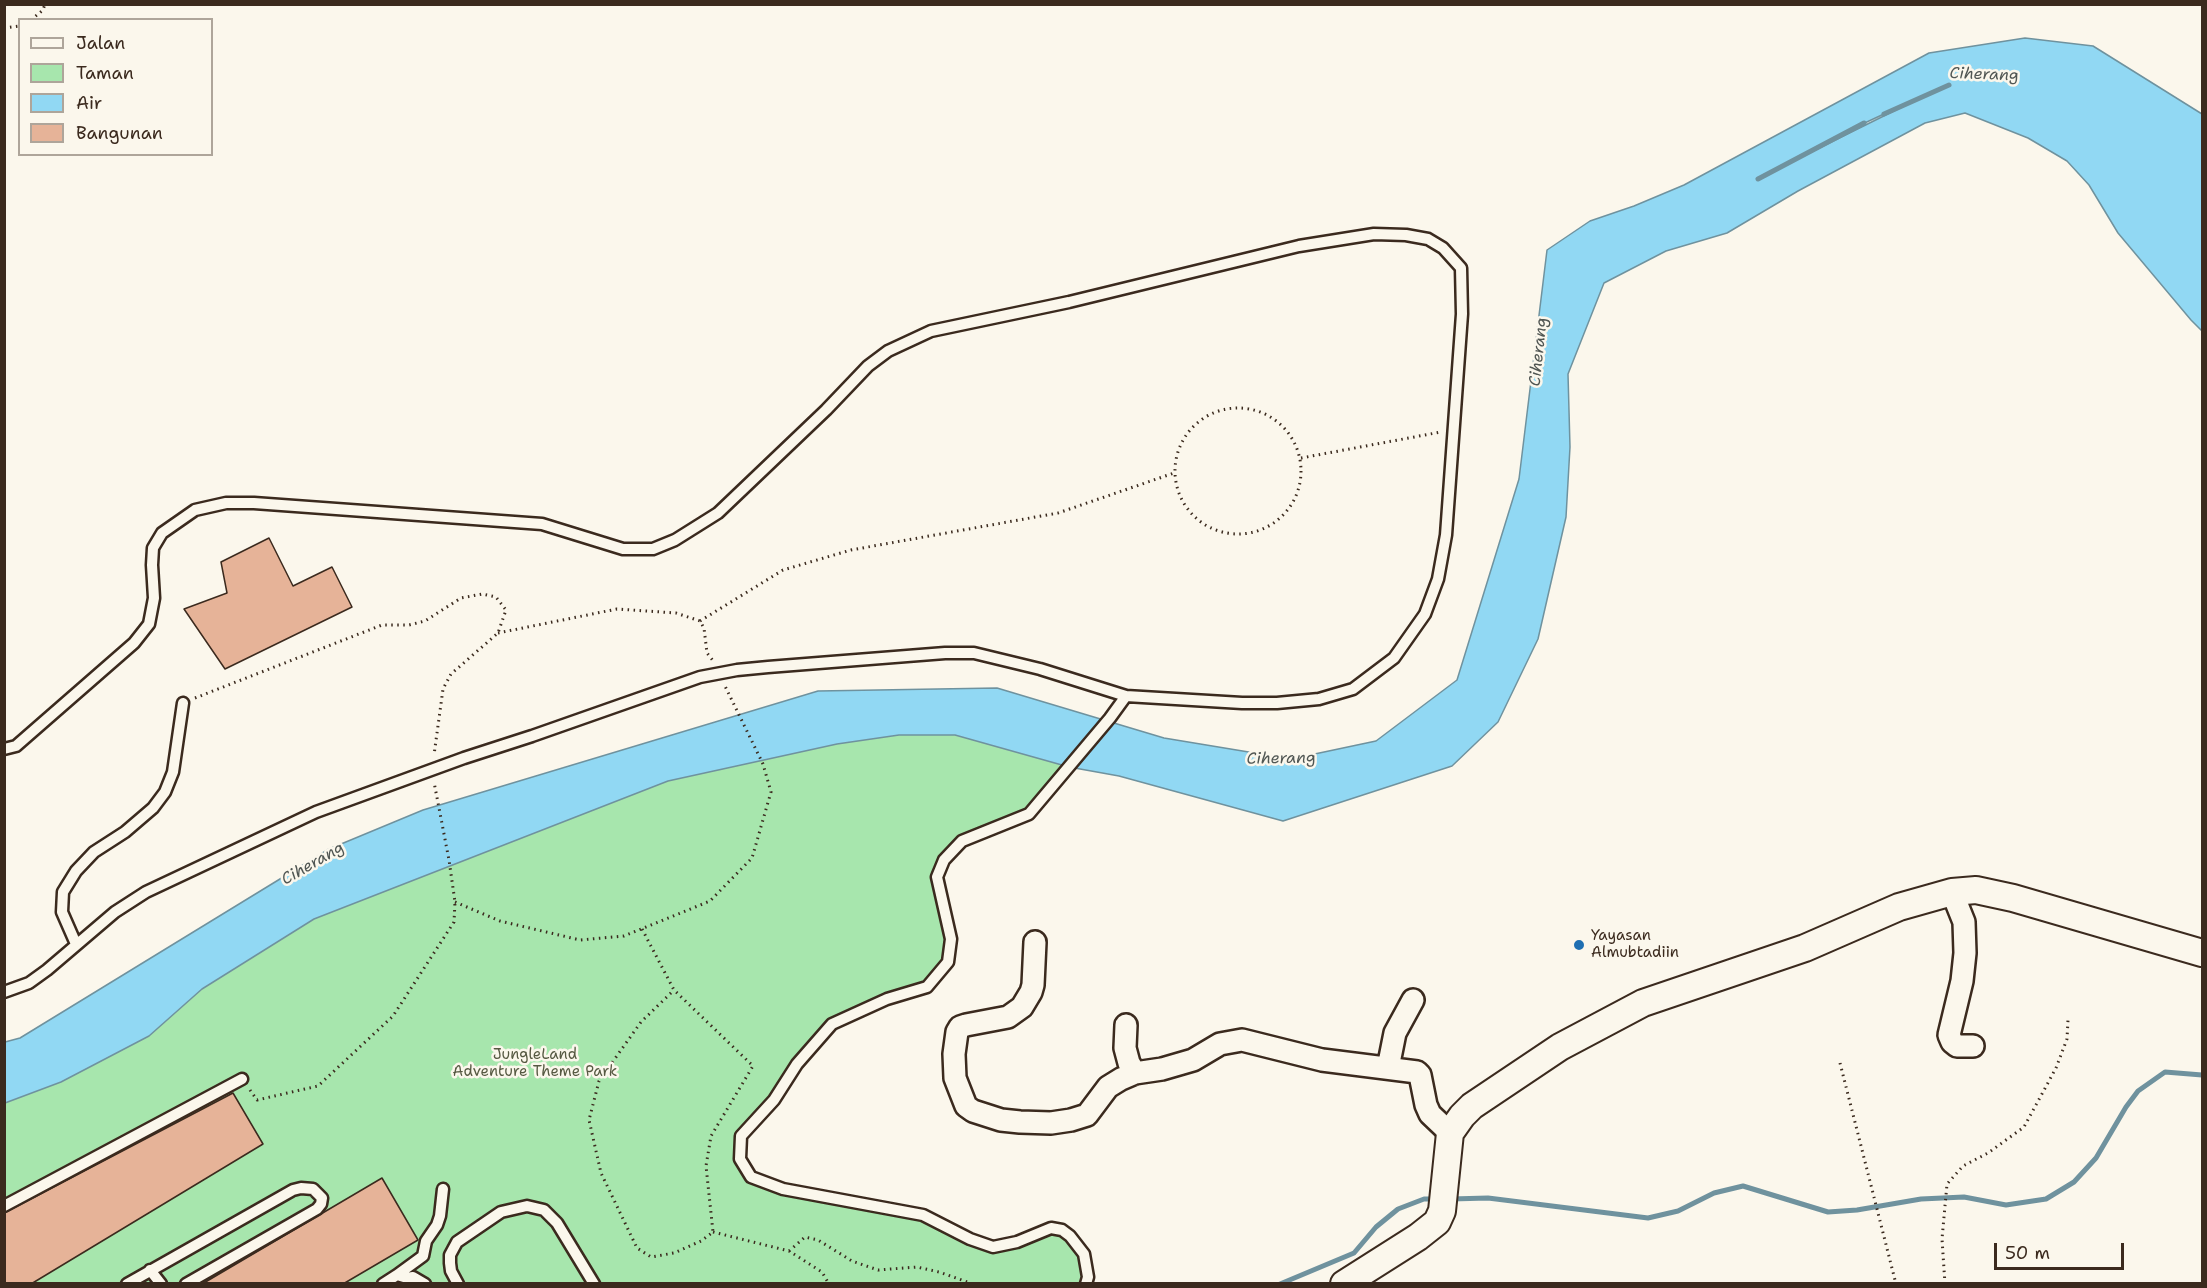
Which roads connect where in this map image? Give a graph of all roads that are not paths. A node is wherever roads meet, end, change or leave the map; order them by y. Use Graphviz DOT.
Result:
graph roads {
  1 [pos="1126,696"];
  2 [pos="183,703"];
  3 [pos="4,749"];
  4 [pos="1952,892"];
  5 [pos="1035,942"];
  6 [pos="76,944"];
  7 [pos="2202,953"];
  8 [pos="4,992"];
  9 [pos="1413,1000"];
  10 [pos="1126,1025"];
  11 [pos="1973,1046"];
  12 [pos="1388,1068"];
  13 [pos="1135,1073"];
  14 [pos="242,1079"];
  15 [pos="1450,1133"];
  16 [pos="443,1189"];
  17 [pos="4,1206"];
  18 [pos="150,1270"];
  19 [pos="397,1275"];
  20 [pos="127,1284"];
  21 [pos="161,1284"];
  22 [pos="186,1284"];
  23 [pos="383,1284"];
  24 [pos="425,1284"];
  25 [pos="458,1284"];
  26 [pos="594,1284"];
  27 [pos="1086,1284"];
  28 [pos="1344,1284"];
  1 -- 3 [label="lane"];
  1 -- 6 [label="lane"];
  1 -- 27 [label="lane"];
  2 -- 6 [label="lane"];
  4 -- 7 [label="street"];
  4 -- 11 [label="street"];
  4 -- 15 [label="street"];
  5 -- 13 [label="street"];
  6 -- 8 [label="lane"];
  9 -- 12 [label="street"];
  10 -- 13 [label="street"];
  12 -- 13 [label="street"];
  12 -- 15 [label="street"];
  14 -- 17 [label="lane"];
  15 -- 28 [label="street"];
  16 -- 19 [label="lane"];
  18 -- 20 [label="lane"];
  18 -- 21 [label="lane"];
  18 -- 22 [label="lane"];
  19 -- 23 [label="lane"];
  19 -- 24 [label="lane"];
  25 -- 26 [label="lane"];
}
